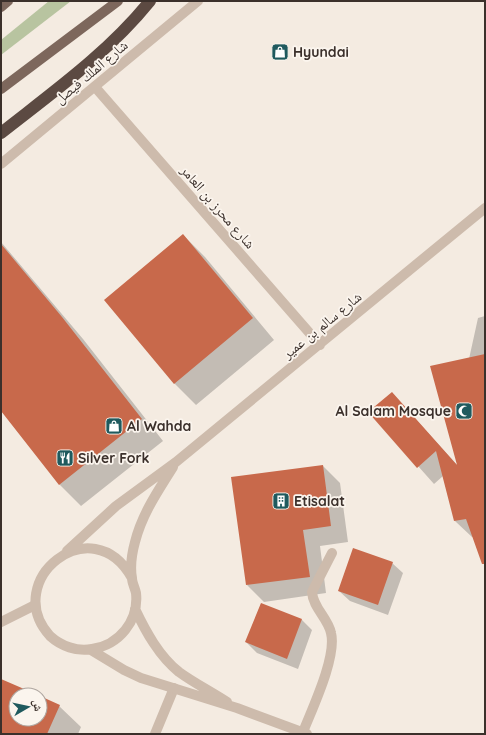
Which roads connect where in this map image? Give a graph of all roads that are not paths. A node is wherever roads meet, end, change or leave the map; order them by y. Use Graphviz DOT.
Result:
graph roads {
  1 [pos="8,1"];
  2 [pos="118,1"];
  3 [pos="150,1"];
  4 [pos="198,1"];
  5 [pos="1,6"];
  6 [pos="95,87"];
  7 [pos="1,89"];
  8 [pos="1,133"];
  9 [pos="1,164"];
  10 [pos="485,208"];
  11 [pos="320,345"];
  12 [pos="176,462"];
  13 [pos="67,551"];
  14 [pos="332,553"];
  15 [pos="132,578"];
  16 [pos="35,605"];
  17 [pos="135,609"];
  18 [pos="1,622"];
  19 [pos="91,650"];
  20 [pos="174,688"];
  21 [pos="237,708"];
  22 [pos="305,733"];
  23 [pos="154,734"];
  1 -- 5 [label="main road"];
  2 -- 7 [label="main road"];
  3 -- 8 [label="highway"];
  4 -- 6 [label="street, شارع الملك فيصل"];
  6 -- 9 [label="street, شارع الملك فيصل"];
  6 -- 11 [label="street, شارع محرز بن العامر"];
  10 -- 11 [label="street, شارع سالم بن عمير"];
  11 -- 12 [label="street, شارع سالم بن عمير"];
  12 -- 13 [label="street, شارع سالم بن عمير"];
  12 -- 15 [label="street, شارع سالم بن عمير"];
  13 -- 15 [label="street"];
  13 -- 16 [label="street"];
  14 -- 22 [label="street"];
  15 -- 17 [label="street"];
  16 -- 18 [label="street"];
  16 -- 19 [label="street"];
  17 -- 19 [label="street"];
  17 -- 21 [label="street"];
  19 -- 20 [label="street"];
  20 -- 21 [label="street"];
  20 -- 23 [label="street"];
  21 -- 22 [label="street"];
}
